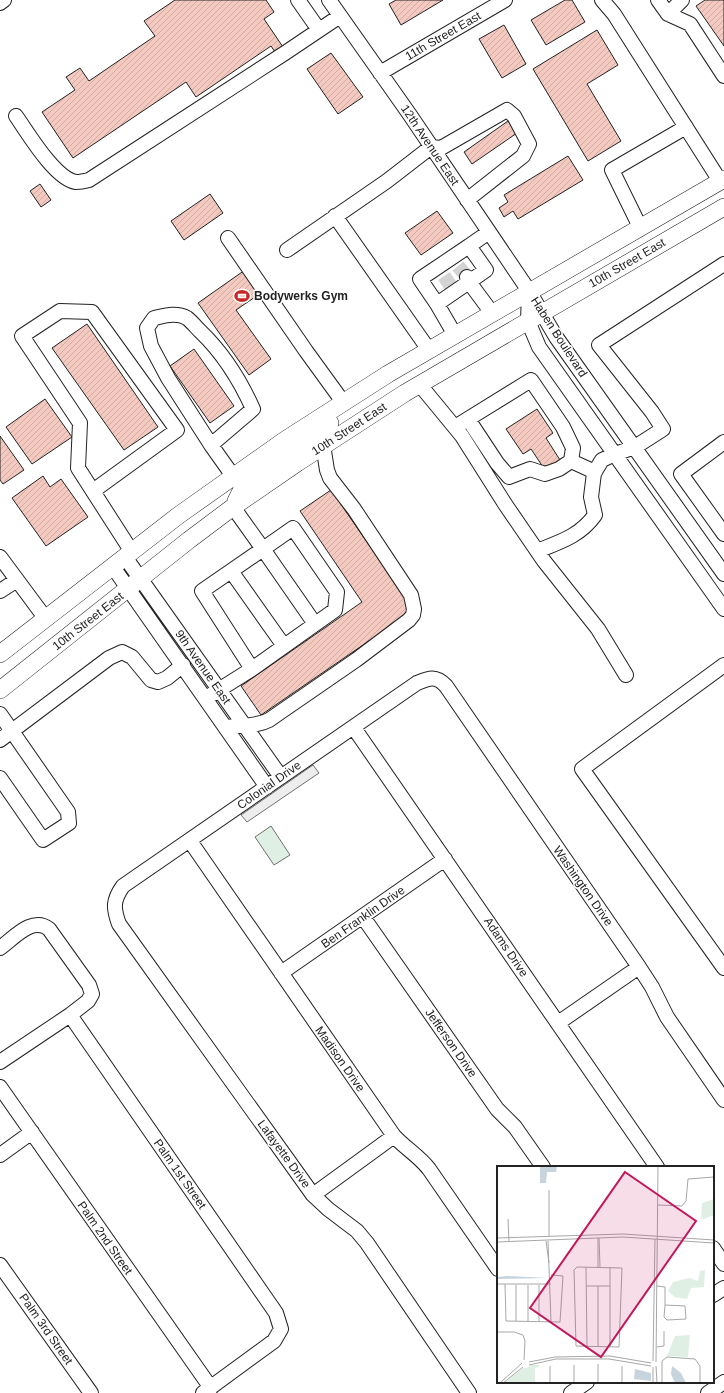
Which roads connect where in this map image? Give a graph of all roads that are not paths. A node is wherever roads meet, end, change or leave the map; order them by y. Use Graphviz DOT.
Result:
graph roads {
  1 [pos="4,0"];
  2 [pos="298,0"];
  3 [pos="330,0"];
  4 [pos="506,0"];
  5 [pos="602,0"];
  6 [pos="658,0"];
  7 [pos="682,0"];
  8 [pos="0,2"];
  9 [pos="668,14"];
  10 [pos="340,16"];
  11 [pos="319,30"];
  12 [pos="380,72"];
  13 [pos="724,76"];
  14 [pos="16,116"];
  15 [pos="686,127"];
  16 [pos="431,147"];
  17 [pos="722,180"];
  18 [pos="467,200"];
  19 [pos="724,207"];
  20 [pos="335,216"];
  21 [pos="640,227"];
  22 [pos="489,232"];
  23 [pos="228,238"];
  24 [pos="469,246"];
  25 [pos="287,250"];
  26 [pos="724,264"];
  27 [pos="468,280"];
  28 [pos="529,291"];
  29 [pos="437,304"];
  30 [pos="543,312"];
  31 [pos="492,313"];
  32 [pos="528,321"];
  33 [pos="455,335"];
  34 [pos="429,350"];
  35 [pos="420,385"];
  36 [pos="343,402"];
  37 [pos="468,419"];
  38 [pos="455,427"];
  39 [pos="724,442"];
  40 [pos="212,445"];
  41 [pos="321,446"];
  42 [pos="635,447"];
  43 [pos="614,454"];
  44 [pos="571,461"];
  45 [pos="595,472"];
  46 [pos="681,474"];
  47 [pos="233,476"];
  48 [pos="662,486"];
  49 [pos="93,491"];
  50 [pos="234,507"];
  51 [pos="724,534"];
  52 [pos="263,549"];
  53 [pos="537,551"];
  54 [pos="0,557"];
  55 [pos="123,559"];
  56 [pos="231,571"];
  57 [pos="724,574"];
  58 [pos="17,580"];
  59 [pos="135,584"];
  60 [pos="0,591"];
  61 [pos="724,610"];
  62 [pos="46,619"];
  63 [pos="315,624"];
  64 [pos="284,646"];
  65 [pos="0,654"];
  66 [pos="183,665"];
  67 [pos="252,669"];
  68 [pos="722,670"];
  69 [pos="626,674"];
  70 [pos="435,678"];
  71 [pos="218,689"];
  72 [pos="0,690"];
  73 [pos="206,698"];
  74 [pos="0,714"];
  75 [pos="244,725"];
  76 [pos="226,727"];
  77 [pos="354,728"];
  78 [pos="12,731"];
  79 [pos="0,740"];
  80 [pos="281,777"];
  81 [pos="0,778"];
  82 [pos="267,787"];
  83 [pos="190,841"];
  84 [pos="445,859"];
  85 [pos="115,904"];
  86 [pos="363,917"];
  87 [pos="0,948"];
  88 [pos="639,967"];
  89 [pos="724,968"];
  90 [pos="281,973"];
  91 [pos="70,1015"];
  92 [pos="558,1023"];
  93 [pos="0,1062"];
  94 [pos="0,1087"];
  95 [pos="724,1100"];
  96 [pos="32,1132"];
  97 [pos="394,1136"];
  98 [pos="0,1155"];
  99 [pos="541,1166"];
  100 [pos="656,1166"];
  101 [pos="313,1195"];
  102 [pos="714,1249"];
  103 [pos="724,1264"];
  104 [pos="0,1265"];
  105 [pos="497,1268"];
  106 [pos="724,1288"];
  107 [pos="714,1294"];
  108 [pos="724,1382"];
  109 [pos="207,1390"];
  110 [pos="91,1393"];
  111 [pos="469,1393"];
  112 [pos="708,1393"];
  1 -- 8 [label="street"];
  2 -- 11 [label="street"];
  3 -- 10 [label="street, 12th Avenue East"];
  4 -- 12 [label="street, 11th Street East"];
  5 -- 15 [label="street"];
  6 -- 9 [label="street"];
  7 -- 9 [label="street"];
  9 -- 13 [label="street"];
  10 -- 11 [label="street"];
  10 -- 12 [label="street, 12th Avenue East"];
  11 -- 14 [label="street"];
  12 -- 16 [label="street, 12th Avenue East"];
  15 -- 17 [label="street"];
  15 -- 21 [label="street"];
  16 -- 18 [label="street, 12th Avenue East"];
  16 -- 18 [label="street"];
  16 -- 20 [label="street"];
  17 -- 21 [label="main road, 10th Street East"];
  18 -- 22 [label="street, 12th Avenue East"];
  19 -- 30 [label="main road, 10th Street East"];
  20 -- 25 [label="street"];
  20 -- 34 [label="street"];
  21 -- 28 [label="main road, 10th Street East"];
  22 -- 24 [label="street"];
  22 -- 28 [label="street, 12th Avenue East"];
  23 -- 36 [label="street"];
  24 -- 27 [label="street"];
  24 -- 29 [label="street"];
  26 -- 42 [label="street"];
  27 -- 29 [label="street"];
  27 -- 31 [label="street"];
  28 -- 30 [label="street, Haben Boulevard"];
  28 -- 31 [label="main road, 10th Street East"];
  28 -- 32 [label="street, Haben Boulevard"];
  29 -- 33 [label="street"];
  30 -- 32 [label="main road, 10th Street East"];
  30 -- 42 [label="street, Haben Boulevard"];
  31 -- 33 [label="main road, 10th Street East"];
  32 -- 35 [label="main road, 10th Street East"];
  32 -- 43 [label="street, Haben Boulevard"];
  33 -- 34 [label="main road, 10th Street East"];
  34 -- 36 [label="main road, 10th Street East"];
  35 -- 38 [label="street"];
  35 -- 41 [label="main road, 10th Street East"];
  36 -- 47 [label="main road, 10th Street East"];
  36 -- 50 [label="main road"];
  37 -- 38 [label="street"];
  37 -- 44 [label="street"];
  37 -- 44 [label="street"];
  38 -- 53 [label="street"];
  39 -- 46 [label="street"];
  40 -- 40 [label="street"];
  40 -- 47 [label="street"];
  41 -- 50 [label="main road, 10th Street East"];
  41 -- 75 [label="street"];
  42 -- 43 [label="street"];
  42 -- 48 [label="street, Haben Boulevard"];
  43 -- 45 [label="street"];
  43 -- 61 [label="street, Haben Boulevard"];
  44 -- 45 [label="street"];
  45 -- 53 [label="street"];
  46 -- 48 [label="street"];
  46 -- 51 [label="street"];
  47 -- 55 [label="main road, 10th Street East"];
  48 -- 57 [label="street, Haben Boulevard"];
  49 -- 49 [label="street, 9th Avenue East"];
  49 -- 55 [label="street, 9th Avenue East"];
  50 -- 52 [label="street"];
  50 -- 59 [label="main road, 10th Street East"];
  52 -- 56 [label="street"];
  52 -- 63 [label="street"];
  52 -- 63 [label="street"];
  53 -- 69 [label="street"];
  54 -- 58 [label="street"];
  55 -- 59 [label="street, 9th Avenue East"];
  55 -- 62 [label="main road, 10th Street East"];
  56 -- 64 [label="street"];
  56 -- 67 [label="street"];
  58 -- 60 [label="street"];
  58 -- 62 [label="street"];
  59 -- 66 [label="street, 9th Avenue East"];
  59 -- 71 [label="street, 9th Avenue East"];
  59 -- 72 [label="main road, 10th Street East"];
  62 -- 65 [label="main road, 10th Street East"];
  63 -- 64 [label="street"];
  64 -- 67 [label="street"];
  66 -- 73 [label="street, 9th Avenue East"];
  66 -- 78 [label="street"];
  67 -- 71 [label="street"];
  68 -- 89 [label="street"];
  70 -- 77 [label="street, Colonial Drive"];
  70 -- 88 [label="street, Washington Drive"];
  71 -- 73 [label="street"];
  71 -- 75 [label="street, 9th Avenue East"];
  73 -- 76 [label="street, 9th Avenue East"];
  74 -- 78 [label="street"];
  75 -- 76 [label="street"];
  75 -- 80 [label="street, 9th Avenue East"];
  76 -- 82 [label="street, 9th Avenue East"];
  77 -- 80 [label="street, Colonial Drive"];
  77 -- 84 [label="street, Adams Drive"];
  78 -- 79 [label="street"];
  78 -- 81 [label="street"];
  80 -- 82 [label="street, Colonial Drive"];
  82 -- 83 [label="street, Colonial Drive"];
  83 -- 85 [label="street, Colonial Drive"];
  83 -- 90 [label="street, Madison Drive"];
  84 -- 86 [label="street, Ben Franklin Drive"];
  84 -- 92 [label="street, Adams Drive"];
  85 -- 101 [label="street, Lafayette Drive"];
  86 -- 90 [label="street, Ben Franklin Drive"];
  86 -- 99 [label="street, Jefferson Drive"];
  87 -- 91 [label="street"];
  88 -- 92 [label="street"];
  88 -- 95 [label="street, Washington Drive"];
  90 -- 97 [label="street, Madison Drive"];
  91 -- 93 [label="street"];
  91 -- 109 [label="street, Palm 1st Street"];
  92 -- 100 [label="street, Adams Drive"];
  94 -- 96 [label="street, Palm 2nd Street"];
  96 -- 98 [label="street"];
  96 -- 109 [label="street, Palm 2nd Street"];
  97 -- 101 [label="street"];
  97 -- 105 [label="street, Madison Drive"];
  101 -- 111 [label="street, Lafayette Drive"];
  102 -- 103 [label="street"];
  104 -- 110 [label="street, Palm 3rd Street"];
  106 -- 107 [label="street"];
  108 -- 112 [label="street"];
}
